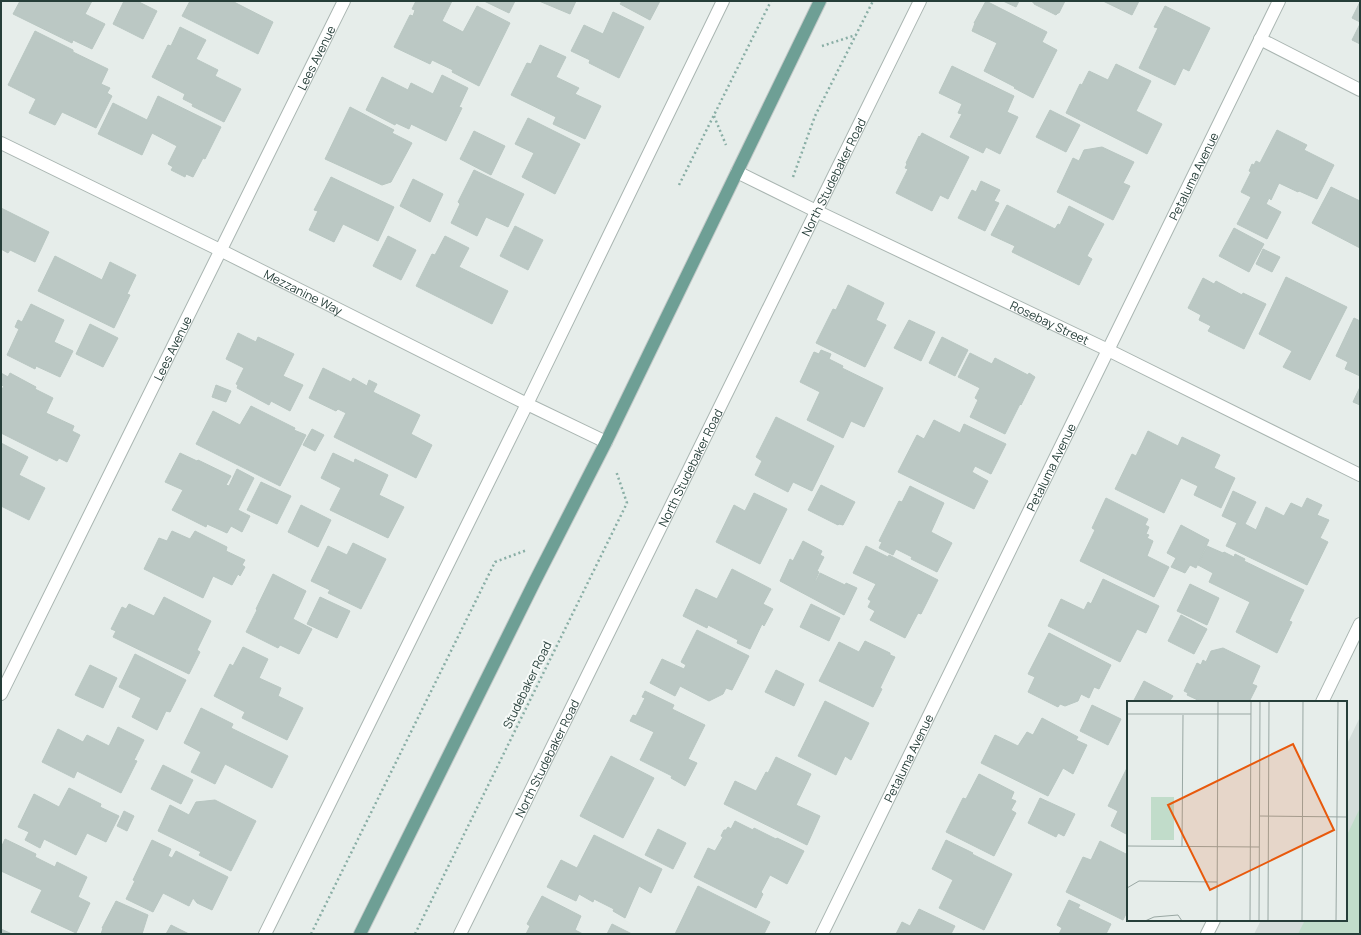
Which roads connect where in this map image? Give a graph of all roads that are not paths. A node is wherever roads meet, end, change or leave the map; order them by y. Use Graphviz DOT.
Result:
graph roads {
  1 [pos="344,1"];
  2 [pos="722,1"];
  3 [pos="820,1"];
  4 [pos="920,1"];
  5 [pos="1279,1"];
  6 [pos="1260,39"];
  7 [pos="1360,90"];
  8 [pos="1,143"];
  9 [pos="737,172"];
  10 [pos="816,211"];
  11 [pos="220,250"];
  12 [pos="1108,350"];
  13 [pos="527,404"];
  14 [pos="606,442"];
  15 [pos="1360,475"];
  16 [pos="1360,624"];
  17 [pos="1,694"];
  18 [pos="1322,701"];
  19 [pos="1214,921"];
  20 [pos="265,934"];
  21 [pos="360,934"];
  22 [pos="460,934"];
  23 [pos="822,934"];
  24 [pos="1207,934"];
  1 -- 11 [label="street, Lees Avenue"];
  2 -- 13 [label="street"];
  3 -- 9 [label="main road"];
  4 -- 10 [label="street, North Studebaker Road"];
  5 -- 6 [label="street, Petaluma Avenue"];
  6 -- 7 [label="street"];
  6 -- 12 [label="street, Petaluma Avenue"];
  8 -- 11 [label="street, Mezzanine Way"];
  9 -- 10 [label="street, Rosebay Street"];
  9 -- 14 [label="main road"];
  10 -- 12 [label="street, Rosebay Street"];
  10 -- 22 [label="street, North Studebaker Road"];
  11 -- 13 [label="street, Mezzanine Way"];
  11 -- 17 [label="street, Lees Avenue"];
  12 -- 15 [label="street, Rosebay Street"];
  12 -- 23 [label="street, Petaluma Avenue"];
  13 -- 14 [label="street, Mezzanine Way"];
  13 -- 20 [label="street"];
  14 -- 21 [label="main road"];
  16 -- 18 [label="street"];
  19 -- 24 [label="street"];
}
